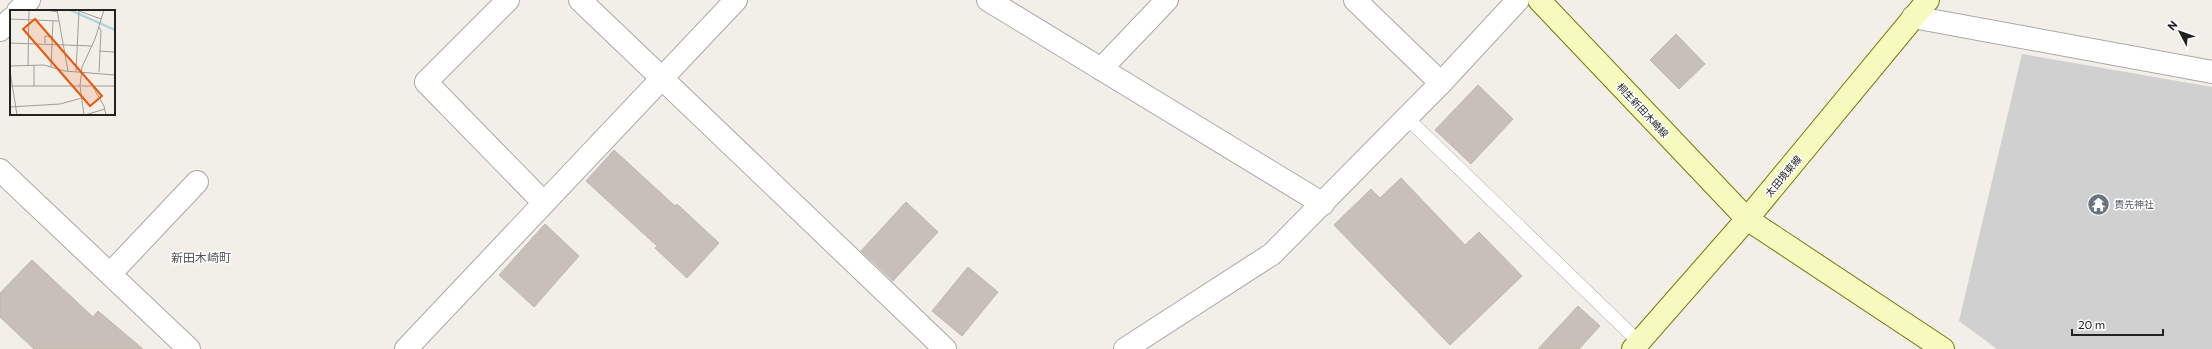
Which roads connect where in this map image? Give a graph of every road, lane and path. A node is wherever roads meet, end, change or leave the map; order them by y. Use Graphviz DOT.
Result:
graph roads {
  1 [pos="29,0"];
  2 [pos="508,0"];
  3 [pos="580,0"];
  4 [pos="736,0"];
  5 [pos="988,0"];
  6 [pos="1167,0"];
  7 [pos="1355,0"];
  8 [pos="1518,0"];
  9 [pos="1539,0"];
  10 [pos="1928,0"];
  11 [pos="19,10"];
  12 [pos="1914,18"];
  13 [pos="10,20"];
  14 [pos="0,30"];
  15 [pos="1101,69"];
  16 [pos="2212,72"];
  17 [pos="663,77"];
  18 [pos="1441,83"];
  19 [pos="1407,118"];
  20 [pos="0,170"];
  21 [pos="197,182"];
  22 [pos="544,203"];
  23 [pos="1323,204"];
  24 [pos="1747,220"];
  25 [pos="111,273"];
  26 [pos="1636,346"];
  27 [pos="189,349"];
  28 [pos="406,349"];
  29 [pos="945,349"];
  30 [pos="1125,349"];
  31 [pos="1943,349"];
  1 -- 11 [label="street"];
  2 -- 22 [label="street"];
  3 -- 17 [label="street"];
  4 -- 17 [label="street"];
  5 -- 15 [label="street"];
  6 -- 15 [label="street"];
  7 -- 18 [label="street"];
  8 -- 18 [label="street"];
  9 -- 24 [label="main road, 桐生新田木崎線"];
  10 -- 12 [label="main road, 太田境東線"];
  12 -- 16 [label="street"];
  12 -- 24 [label="main road, 太田境東線"];
  13 -- 14 [label="street"];
  15 -- 23 [label="street"];
  17 -- 22 [label="street"];
  17 -- 29 [label="street"];
  18 -- 19 [label="street"];
  19 -- 23 [label="street"];
  19 -- 26 [label="lane"];
  20 -- 25 [label="street"];
  21 -- 25 [label="street"];
  22 -- 28 [label="street"];
  23 -- 30 [label="street"];
  24 -- 26 [label="main road, 太田境東線"];
  24 -- 31 [label="main road, 桐生新田木崎線"];
  25 -- 27 [label="street"];
}
